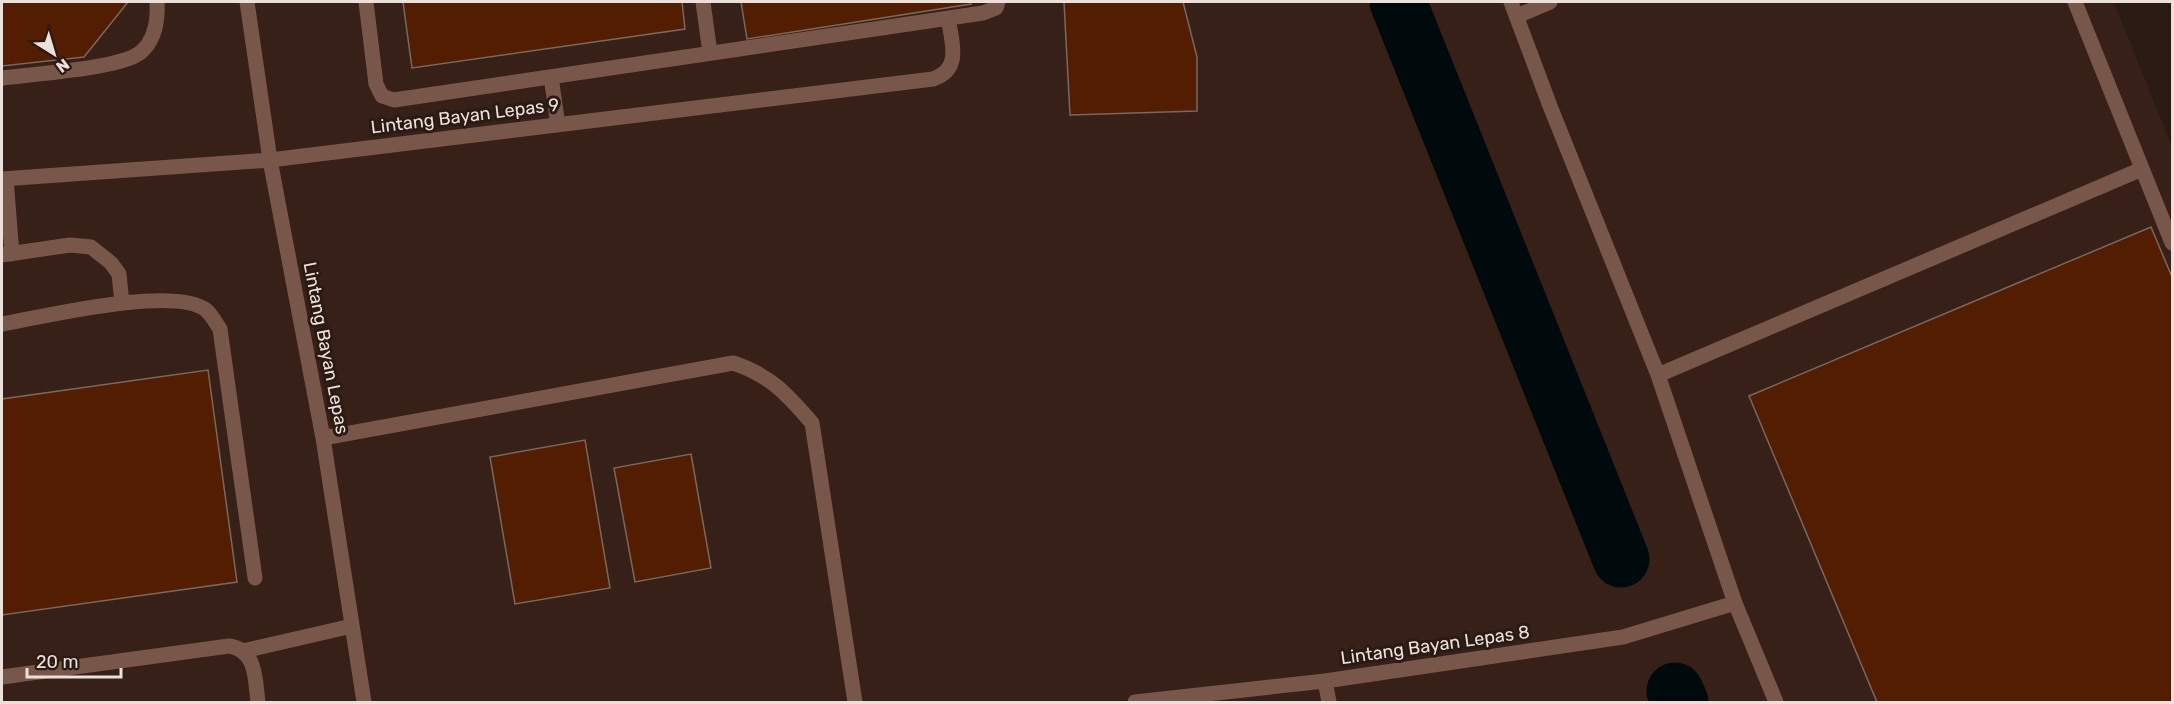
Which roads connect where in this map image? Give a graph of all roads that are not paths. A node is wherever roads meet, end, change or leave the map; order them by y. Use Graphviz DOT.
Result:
graph roads {
  1 [pos="157,2"];
  2 [pos="247,2"];
  3 [pos="366,2"];
  4 [pos="703,2"];
  5 [pos="998,2"];
  6 [pos="1550,2"];
  7 [pos="2075,2"];
  8 [pos="1514,9"];
  9 [pos="948,18"];
  10 [pos="710,53"];
  11 [pos="551,77"];
  12 [pos="2,78"];
  13 [pos="558,125"];
  14 [pos="270,160"];
  15 [pos="2142,169"];
  16 [pos="4,179"];
  17 [pos="2172,243"];
  18 [pos="7,255"];
  19 [pos="122,303"];
  20 [pos="2,324"];
  21 [pos="1658,375"];
  22 [pos="323,438"];
  23 [pos="255,578"];
  24 [pos="1735,603"];
  25 [pos="352,626"];
  26 [pos="243,651"];
  27 [pos="2,677"];
  28 [pos="1325,681"];
  29 [pos="258,702"];
  30 [pos="364,702"];
  31 [pos="855,702"];
  32 [pos="1135,702"];
  33 [pos="1329,702"];
  34 [pos="1776,702"];
  1 -- 12 [label="street"];
  2 -- 14 [label="street, Lintang Bayan Lepas"];
  3 -- 11 [label="street"];
  4 -- 10 [label="street"];
  5 -- 9 [label="street"];
  6 -- 8 [label="street"];
  7 -- 15 [label="street"];
  8 -- 21 [label="street"];
  9 -- 10 [label="street"];
  9 -- 13 [label="street, Lintang Bayan Lepas 9"];
  10 -- 11 [label="street"];
  11 -- 13 [label="street"];
  13 -- 14 [label="street, Lintang Bayan Lepas 9"];
  14 -- 16 [label="street, Lintang Bayan Lepas 9"];
  14 -- 22 [label="street, Lintang Bayan Lepas"];
  15 -- 17 [label="street"];
  15 -- 21 [label="street"];
  16 -- 18 [label="street"];
  18 -- 19 [label="street"];
  19 -- 20 [label="street"];
  19 -- 23 [label="street"];
  21 -- 24 [label="street"];
  22 -- 25 [label="street, Lintang Bayan Lepas"];
  22 -- 31 [label="street"];
  24 -- 28 [label="street, Lintang Bayan Lepas 8"];
  24 -- 34 [label="street"];
  25 -- 26 [label="street"];
  25 -- 30 [label="street, Lintang Bayan Lepas"];
  26 -- 27 [label="street"];
  26 -- 29 [label="street"];
  28 -- 32 [label="street, Lintang Bayan Lepas 8"];
  28 -- 33 [label="street"];
}
